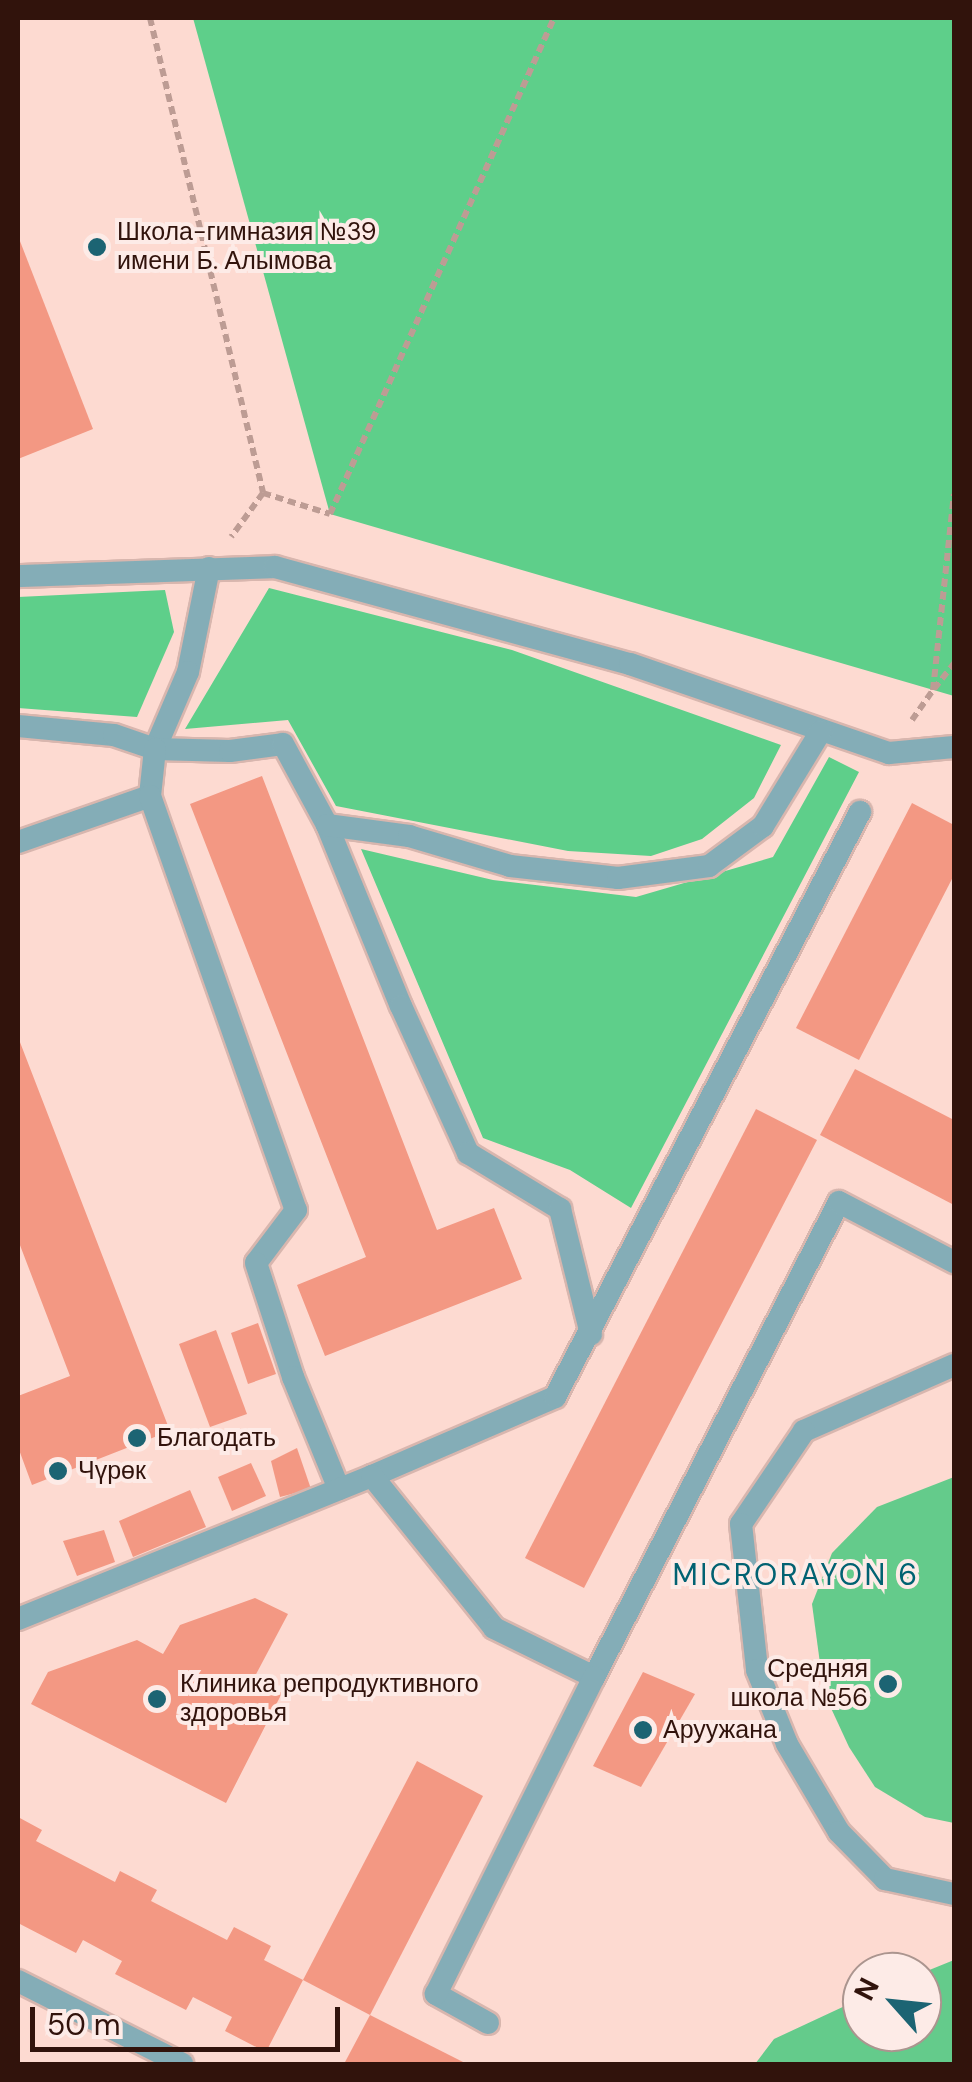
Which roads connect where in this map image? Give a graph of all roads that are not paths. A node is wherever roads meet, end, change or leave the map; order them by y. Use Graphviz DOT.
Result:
graph roads {
  1 [pos="208,568"];
  2 [pos="18,576"];
  3 [pos="18,726"];
  4 [pos="821,731"];
  5 [pos="954,746"];
  6 [pos="155,749"];
  7 [pos="150,796"];
  8 [pos="860,812"];
  9 [pos="327,825"];
  10 [pos="18,842"];
  11 [pos="954,1262"];
  12 [pos="590,1334"];
  13 [pos="954,1364"];
  14 [pos="372,1476"];
  15 [pos="339,1489"];
  16 [pos="18,1619"];
  17 [pos="594,1677"];
  18 [pos="954,1894"];
  19 [pos="18,1980"];
  20 [pos="488,2023"];
  21 [pos="182,2064"];
  1 -- 2 [label="lane"];
  1 -- 4 [label="lane"];
  1 -- 6 [label="lane"];
  3 -- 6 [label="lane"];
  4 -- 5 [label="lane"];
  4 -- 9 [label="lane"];
  6 -- 7 [label="lane"];
  6 -- 9 [label="lane"];
  7 -- 10 [label="lane"];
  7 -- 15 [label="lane"];
  8 -- 12 [label="lane"];
  9 -- 12 [label="lane"];
  11 -- 17 [label="lane"];
  12 -- 14 [label="lane"];
  13 -- 18 [label="lane"];
  14 -- 15 [label="lane"];
  14 -- 17 [label="lane"];
  15 -- 16 [label="lane"];
  17 -- 20 [label="lane"];
  19 -- 21 [label="lane"];
}
